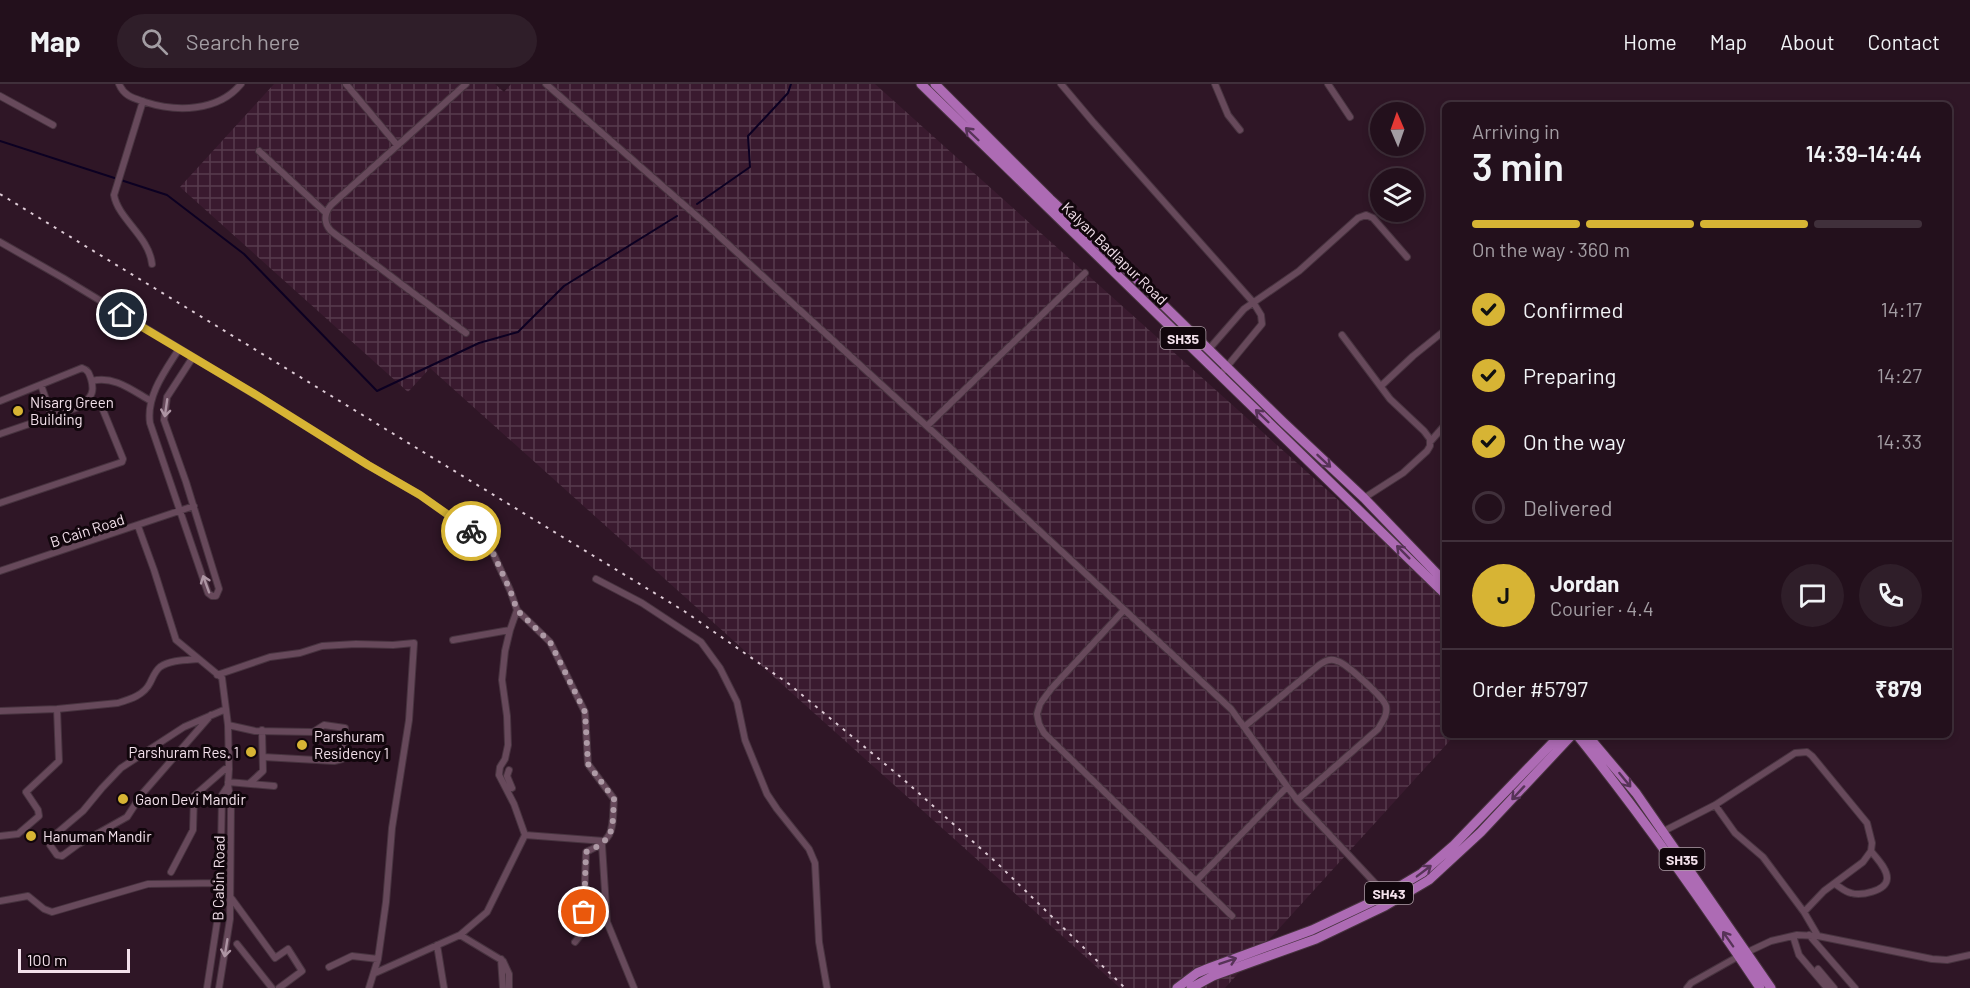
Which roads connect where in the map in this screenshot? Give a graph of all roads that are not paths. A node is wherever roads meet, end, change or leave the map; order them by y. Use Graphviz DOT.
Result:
graph roads {
  1 [pos="119,84"];
  2 [pos="241,84"];
  3 [pos="346,84"];
  4 [pos="466,84"];
  5 [pos="546,84"];
  6 [pos="921,84"];
  7 [pos="935,84"];
  8 [pos="1061,84"];
  9 [pos="1215,84"];
  10 [pos="1328,84"];
  11 [pos="0,96"];
  12 [pos="143,101"];
  13 [pos="1350,117"];
  14 [pos="53,125"];
  15 [pos="1240,130"];
  16 [pos="397,145"];
  17 [pos="259,151"];
  18 [pos="1011,166"];
  19 [pos="325,212"];
  20 [pos="0,242"];
  21 [pos="1407,257"];
  22 [pos="152,264"];
  23 [pos="1085,273"];
  24 [pos="1254,302"];
  25 [pos="1165,305"];
  26 [pos="1157,314"];
  27 [pos="465,333"];
  28 [pos="1442,333"];
  29 [pos="1342,335"];
  30 [pos="179,349"];
  31 [pos="1209,349"];
  32 [pos="193,357"];
  33 [pos="1224,371"];
  34 [pos="92,381"];
  35 [pos="41,384"];
  36 [pos="1381,386"];
  37 [pos="0,401"];
  38 [pos="151,401"];
  39 [pos="103,410"];
  40 [pos="52,416"];
  41 [pos="927,426"];
  42 [pos="1442,428"];
  43 [pos="0,434"];
  44 [pos="1430,442"];
  45 [pos="1364,498"];
  46 [pos="0,503"];
  47 [pos="194,506"];
  48 [pos="181,511"];
  49 [pos="138,526"];
  50 [pos="1391,533"];
  51 [pos="0,571"];
  52 [pos="596,579"];
  53 [pos="1442,579"];
  54 [pos="1442,591"];
  55 [pos="517,610"];
  56 [pos="1124,610"];
  57 [pos="510,630"];
  58 [pos="453,640"];
  59 [pos="198,659"];
  60 [pos="219,676"];
  61 [pos="225,709"];
  62 [pos="57,710"];
  63 [pos="0,711"];
  64 [pos="211,716"];
  65 [pos="228,725"];
  66 [pos="1244,727"];
  67 [pos="262,730"];
  68 [pos="1557,738"];
  69 [pos="1569,738"];
  70 [pos="1579,738"];
  71 [pos="1590,738"];
  72 [pos="264,757"];
  73 [pos="229,769"];
  74 [pos="509,770"];
  75 [pos="228,783"];
  76 [pos="250,783"];
  77 [pos="274,786"];
  78 [pos="504,786"];
  79 [pos="1287,787"];
  80 [pos="512,788"];
  81 [pos="520,789"];
  82 [pos="1297,800"];
  83 [pos="1715,805"];
  84 [pos="1658,833"];
  85 [pos="525,835"];
  86 [pos="0,836"];
  87 [pos="603,843"];
  88 [pos="1871,850"];
  89 [pos="171,872"];
  90 [pos="1196,881"];
  91 [pos="221,883"];
  92 [pos="1834,884"];
  93 [pos="231,898"];
  94 [pos="1389,898"];
  95 [pos="0,901"];
  96 [pos="1804,912"];
  97 [pos="1232,916"];
  98 [pos="460,935"];
  99 [pos="1809,935"];
  100 [pos="1793,936"];
  101 [pos="1818,936"];
  102 [pos="575,942"];
  103 [pos="237,944"];
  104 [pos="437,945"];
  105 [pos="1743,954"];
  106 [pos="1970,955"];
  107 [pos="378,958"];
  108 [pos="501,959"];
  109 [pos="329,967"];
  110 [pos="1818,969"];
  111 [pos="375,973"];
  112 [pos="1842,974"];
  113 [pos="1831,987"];
  114 [pos="207,988"];
  115 [pos="219,988"];
  116 [pos="272,988"];
  117 [pos="279,988"];
  118 [pos="369,988"];
  119 [pos="444,988"];
  120 [pos="503,988"];
  121 [pos="508,988"];
  122 [pos="634,988"];
  123 [pos="827,988"];
  124 [pos="1177,988"];
  125 [pos="1191,988"];
  126 [pos="1687,988"];
  127 [pos="1760,988"];
  128 [pos="1771,988"];
  129 [pos="1855,988"];
  1 -- 12 [label="street"];
  2 -- 12 [label="street"];
  3 -- 16 [label="street"];
  4 -- 16 [label="street"];
  5 -- 41 [label="street"];
  18 -- 6 [label="main road, Kalyan Badlapur Road / SH35, one-way"];
  7 -- 18 [label="main road, Kalyan Badlapur Road / SH35"];
  8 -- 24 [label="street"];
  9 -- 15 [label="street"];
  10 -- 13 [label="street"];
  11 -- 14 [label="street"];
  12 -- 22 [label="street"];
  16 -- 19 [label="street"];
  17 -- 19 [label="street"];
  18 -- 25 [label="main road, Kalyan Badlapur Road / SH35"];
  18 -- 26 [label="main road, Kalyan Badlapur Road / SH35"];
  19 -- 27 [label="street"];
  20 -- 30 [label="street"];
  21 -- 24 [label="street"];
  23 -- 41 [label="street"];
  24 -- 31 [label="street"];
  24 -- 33 [label="street"];
  25 -- 26 [label="main road"];
  25 -- 31 [label="main road, Kalyan Badlapur Road / SH35"];
  26 -- 33 [label="main road, Kalyan Badlapur Road / SH35"];
  28 -- 36 [label="street"];
  29 -- 36 [label="street"];
  30 -- 32 [label="street"];
  30 -- 38 [label="street"];
  31 -- 33 [label="main road, Kalyan Badlapur Road / SH35"];
  32 -- 47 [label="street, one-way"];
  32 -- 55 [label="street"];
  33 -- 45 [label="main road, Kalyan Badlapur Road / SH35, one-way"];
  50 -- 33 [label="main road, Kalyan Badlapur Road / SH35, one-way"];
  34 -- 35 [label="street"];
  34 -- 38 [label="street"];
  34 -- 40 [label="street"];
  35 -- 37 [label="street"];
  35 -- 40 [label="street"];
  36 -- 44 [label="street"];
  38 -- 48 [label="street"];
  39 -- 46 [label="street"];
  40 -- 43 [label="street"];
  41 -- 56 [label="street"];
  42 -- 44 [label="street"];
  44 -- 45 [label="street"];
  45 -- 50 [label="main road, Kalyan Badlapur Road / SH35"];
  47 -- 48 [label="street, B Cain Road"];
  47 -- 48 [label="street, one-way"];
  48 -- 49 [label="street, B Cain Road"];
  49 -- 51 [label="street, B Cain Road"];
  49 -- 59 [label="street"];
  50 -- 53 [label="main road, Kalyan Badlapur Road / SH35"];
  54 -- 50 [label="main road, Kalyan Badlapur Road / SH35, one-way"];
  52 -- 123 [label="street"];
  55 -- 57 [label="street"];
  55 -- 87 [label="street"];
  56 -- 66 [label="street"];
  56 -- 90 [label="street"];
  57 -- 58 [label="street"];
  57 -- 78 [label="street"];
  59 -- 60 [label="street"];
  59 -- 62 [label="street"];
  60 -- 61 [label="street, B Cabin Road"];
  60 -- 107 [label="street"];
  61 -- 64 [label="street"];
  61 -- 65 [label="street, B Cabin Road"];
  62 -- 63 [label="street"];
  62 -- 86 [label="street"];
  64 -- 64 [label="street"];
  65 -- 67 [label="street"];
  65 -- 73 [label="street, B Cabin Road"];
  66 -- 79 [label="street"];
  66 -- 82 [label="street"];
  67 -- 72 [label="street"];
  67 -- 72 [label="street"];
  94 -- 68 [label="main road, SH43, one-way"];
  69 -- 94 [label="main road, SH43, one-way"];
  70 -- 84 [label="main road, SH35"];
  71 -- 84 [label="main road, SH35, one-way"];
  72 -- 76 [label="street"];
  73 -- 75 [label="street, B Cabin Road"];
  73 -- 89 [label="street"];
  74 -- 80 [label="street"];
  75 -- 76 [label="street"];
  75 -- 91 [label="street"];
  75 -- 93 [label="street, B Cabin Road"];
  76 -- 77 [label="street"];
  78 -- 80 [label="street"];
  78 -- 85 [label="street"];
  79 -- 82 [label="street"];
  79 -- 90 [label="street"];
  80 -- 81 [label="street"];
  82 -- 94 [label="street"];
  83 -- 84 [label="street"];
  83 -- 88 [label="street"];
  83 -- 96 [label="street"];
  84 -- 105 [label="main road, SH35"];
  85 -- 87 [label="street"];
  85 -- 98 [label="street"];
  87 -- 102 [label="street"];
  87 -- 122 [label="street"];
  88 -- 92 [label="street"];
  88 -- 92 [label="street"];
  90 -- 97 [label="street"];
  91 -- 95 [label="street"];
  91 -- 114 [label="street"];
  92 -- 96 [label="street"];
  93 -- 115 [label="street, B Cabin Road, one-way"];
  93 -- 117 [label="street"];
  124 -- 94 [label="main road, SH43, one-way"];
  94 -- 125 [label="main road, SH43"];
  96 -- 101 [label="street"];
  98 -- 104 [label="street"];
  98 -- 108 [label="street"];
  99 -- 100 [label="street"];
  99 -- 101 [label="street"];
  99 -- 112 [label="street"];
  100 -- 105 [label="street"];
  100 -- 113 [label="street"];
  101 -- 106 [label="street"];
  103 -- 116 [label="street"];
  104 -- 111 [label="street"];
  104 -- 119 [label="street"];
  105 -- 126 [label="street"];
  105 -- 127 [label="main road, SH35"];
  105 -- 128 [label="main road, SH35"];
  107 -- 109 [label="street"];
  107 -- 111 [label="street"];
  108 -- 120 [label="street"];
  108 -- 121 [label="street"];
  110 -- 113 [label="street"];
  111 -- 118 [label="street"];
  112 -- 113 [label="street"];
  112 -- 129 [label="street"];
}
